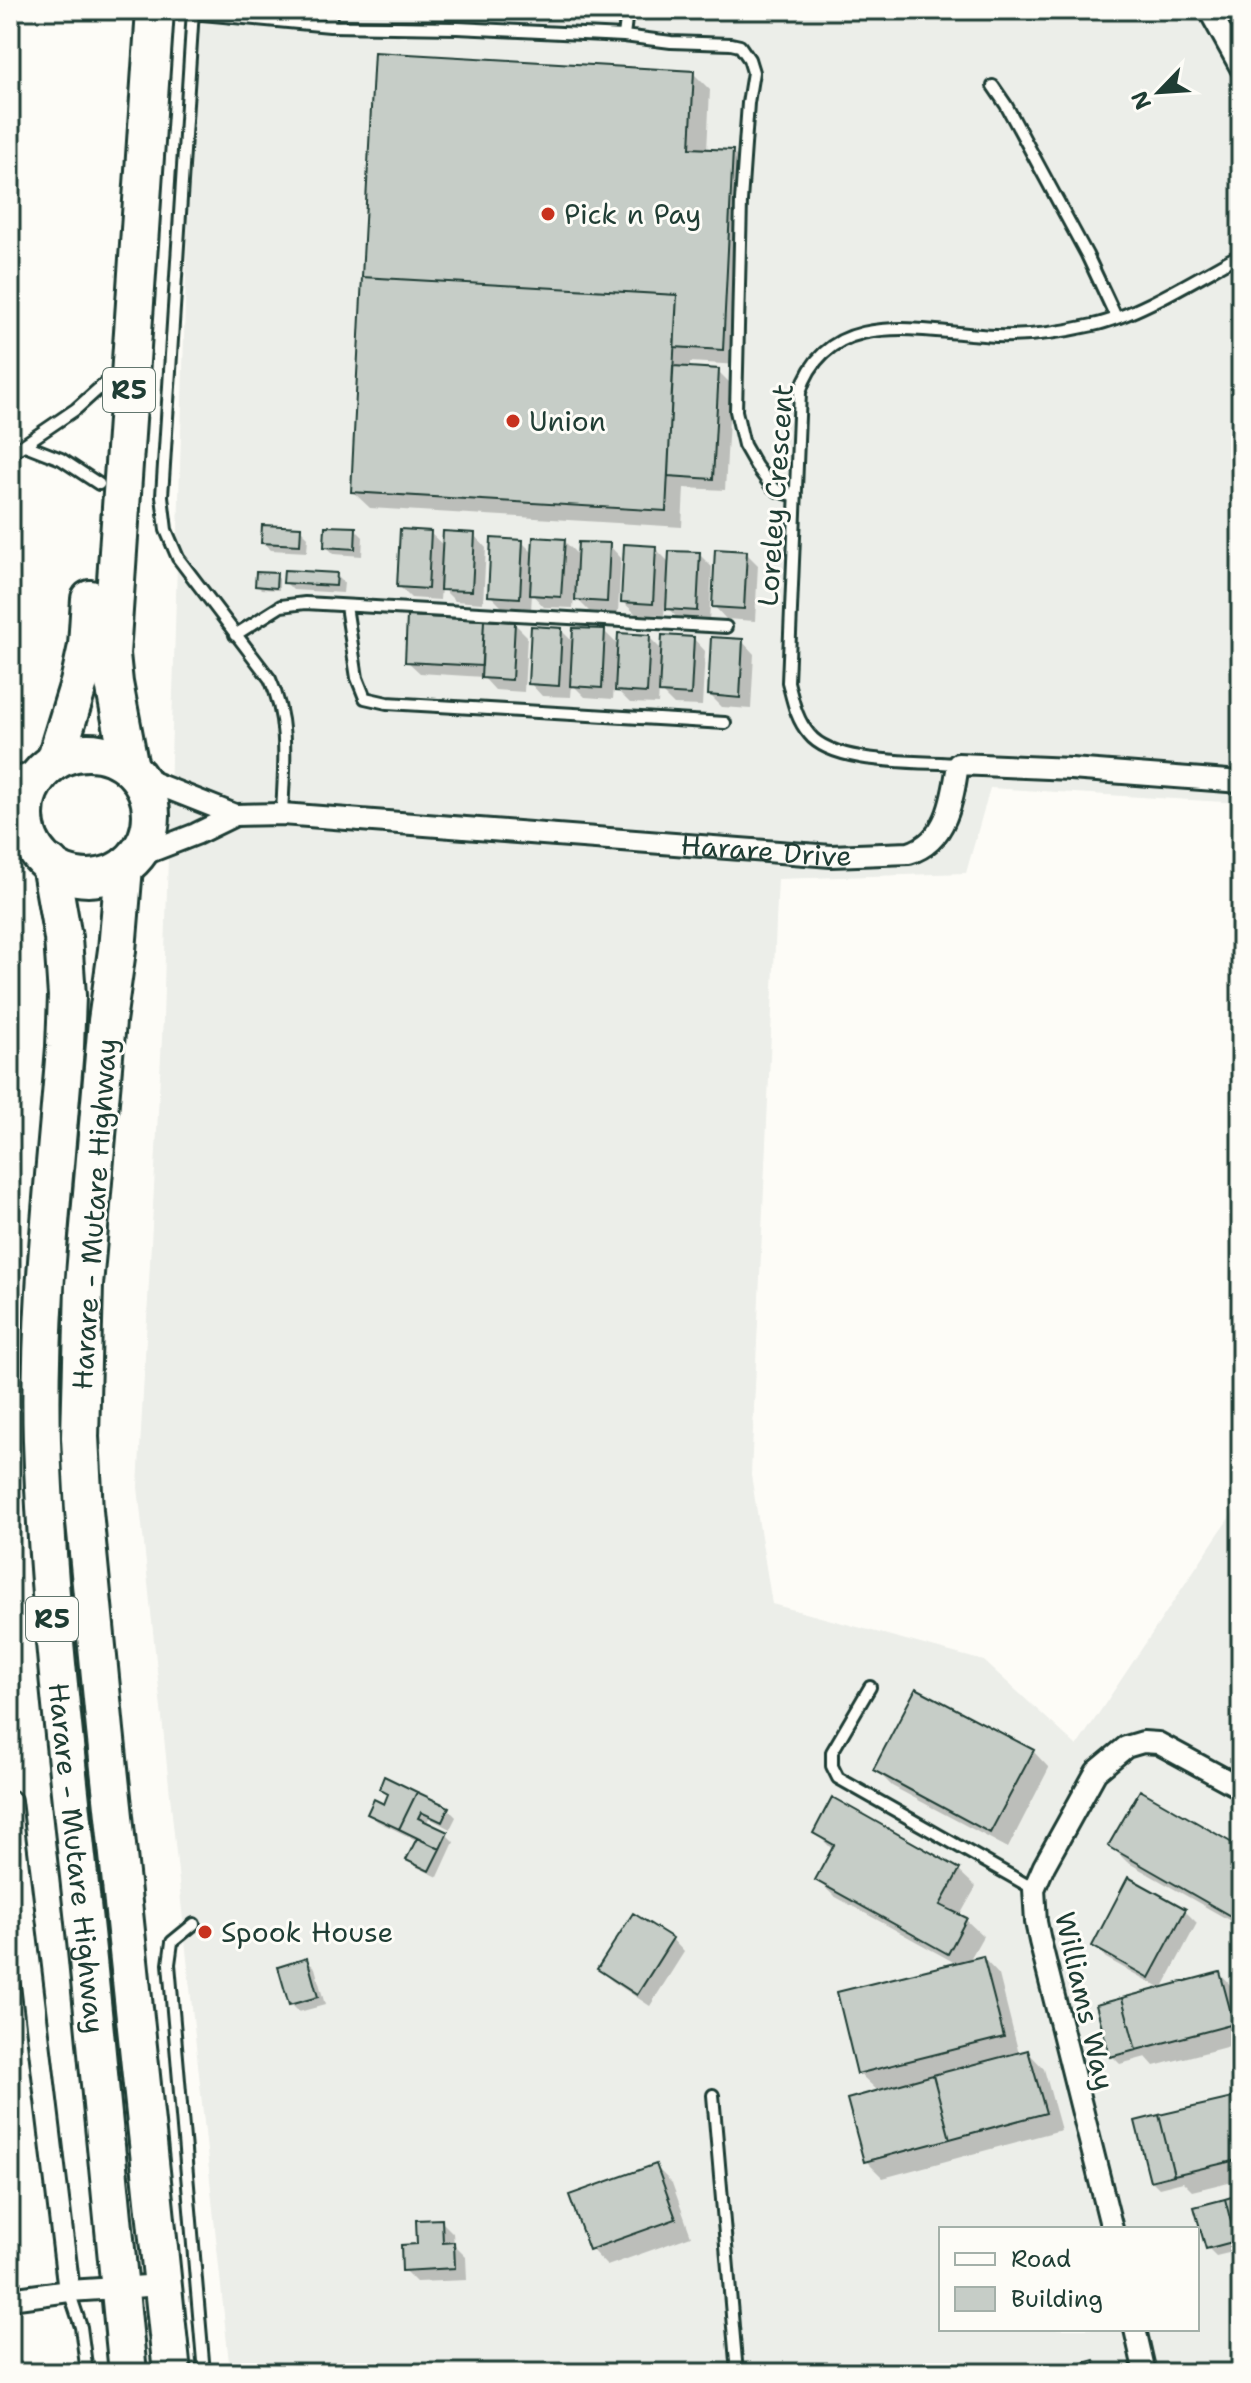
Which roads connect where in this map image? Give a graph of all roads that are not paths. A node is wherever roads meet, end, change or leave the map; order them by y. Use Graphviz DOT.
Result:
graph roads {
  1 [pos="133,10"];
  2 [pos="155,10"];
  3 [pos="331,10"];
  4 [pos="627,10"];
  5 [pos="1209,10"];
  6 [pos="192,11"];
  7 [pos="330,26"];
  8 [pos="624,36"];
  9 [pos="1241,68"];
  10 [pos="993,86"];
  11 [pos="1241,254"];
  12 [pos="1116,317"];
  13 [pos="105,383"];
  14 [pos="25,445"];
  15 [pos="10,454"];
  16 [pos="99,484"];
  17 [pos="796,496"];
  18 [pos="346,606"];
  19 [pos="726,627"];
  20 [pos="235,635"];
  21 [pos="725,723"];
  22 [pos="958,764"];
  23 [pos="134,773"];
  24 [pos="35,775"];
  25 [pos="1241,782"];
  26 [pos="282,814"];
  27 [pos="235,815"];
  28 [pos="30,848"];
  29 [pos="129,862"];
  30 [pos="870,1687"];
  31 [pos="1241,1788"];
  32 [pos="10,1801"];
  33 [pos="1034,1889"];
  34 [pos="194,1924"];
  35 [pos="713,2095"];
  36 [pos="1112,2227"];
  37 [pos="163,2285"];
  38 [pos="119,2287"];
  39 [pos="69,2291"];
  40 [pos="10,2299"];
  41 [pos="1135,2331"];
  42 [pos="87,2373"];
  43 [pos="128,2373"];
  44 [pos="172,2373"];
  45 [pos="204,2373"];
  46 [pos="737,2373"];
  47 [pos="1145,2373"];
  1 -- 13 [label="highway, R5"];
  2 -- 23 [label="highway, R5"];
  3 -- 7 [label="lane"];
  4 -- 8 [label="lane"];
  5 -- 9 [label="street"];
  6 -- 7 [label="lane"];
  6 -- 20 [label="lane"];
  7 -- 8 [label="lane"];
  8 -- 17 [label="lane"];
  10 -- 12 [label="lane"];
  11 -- 12 [label="lane, Loreley Crescent"];
  12 -- 17 [label="lane, Loreley Crescent"];
  13 -- 14 [label="lane"];
  13 -- 16 [label="highway, R5"];
  14 -- 15 [label="lane"];
  14 -- 16 [label="lane"];
  16 -- 24 [label="highway, R5"];
  17 -- 22 [label="lane, Loreley Crescent"];
  18 -- 19 [label="lane"];
  18 -- 20 [label="lane"];
  18 -- 21 [label="lane"];
  20 -- 26 [label="lane"];
  22 -- 25 [label="street"];
  22 -- 26 [label="street, Harare Drive"];
  23 -- 24 [label="highway"];
  23 -- 27 [label="street, Harare Drive"];
  23 -- 29 [label="highway, R5"];
  24 -- 28 [label="highway, R5"];
  26 -- 27 [label="street, Harare Drive"];
  27 -- 29 [label="street, Harare Drive"];
  28 -- 29 [label="highway"];
  28 -- 38 [label="highway, Harare - Mutare Highway / R5"];
  29 -- 37 [label="highway, Harare - Mutare Highway / R5"];
  30 -- 33 [label="lane"];
  31 -- 33 [label="street, Williams Way"];
  32 -- 39 [label="street"];
  33 -- 36 [label="street, Williams Way"];
  34 -- 45 [label="lane"];
  35 -- 46 [label="lane"];
  37 -- 38 [label="street"];
  37 -- 44 [label="highway, Harare - Mutare Highway / R5"];
  38 -- 39 [label="street"];
  38 -- 43 [label="highway, Harare - Mutare Highway / R5"];
  39 -- 40 [label="street"];
  39 -- 42 [label="lane"];
  41 -- 47 [label="street"];
}
